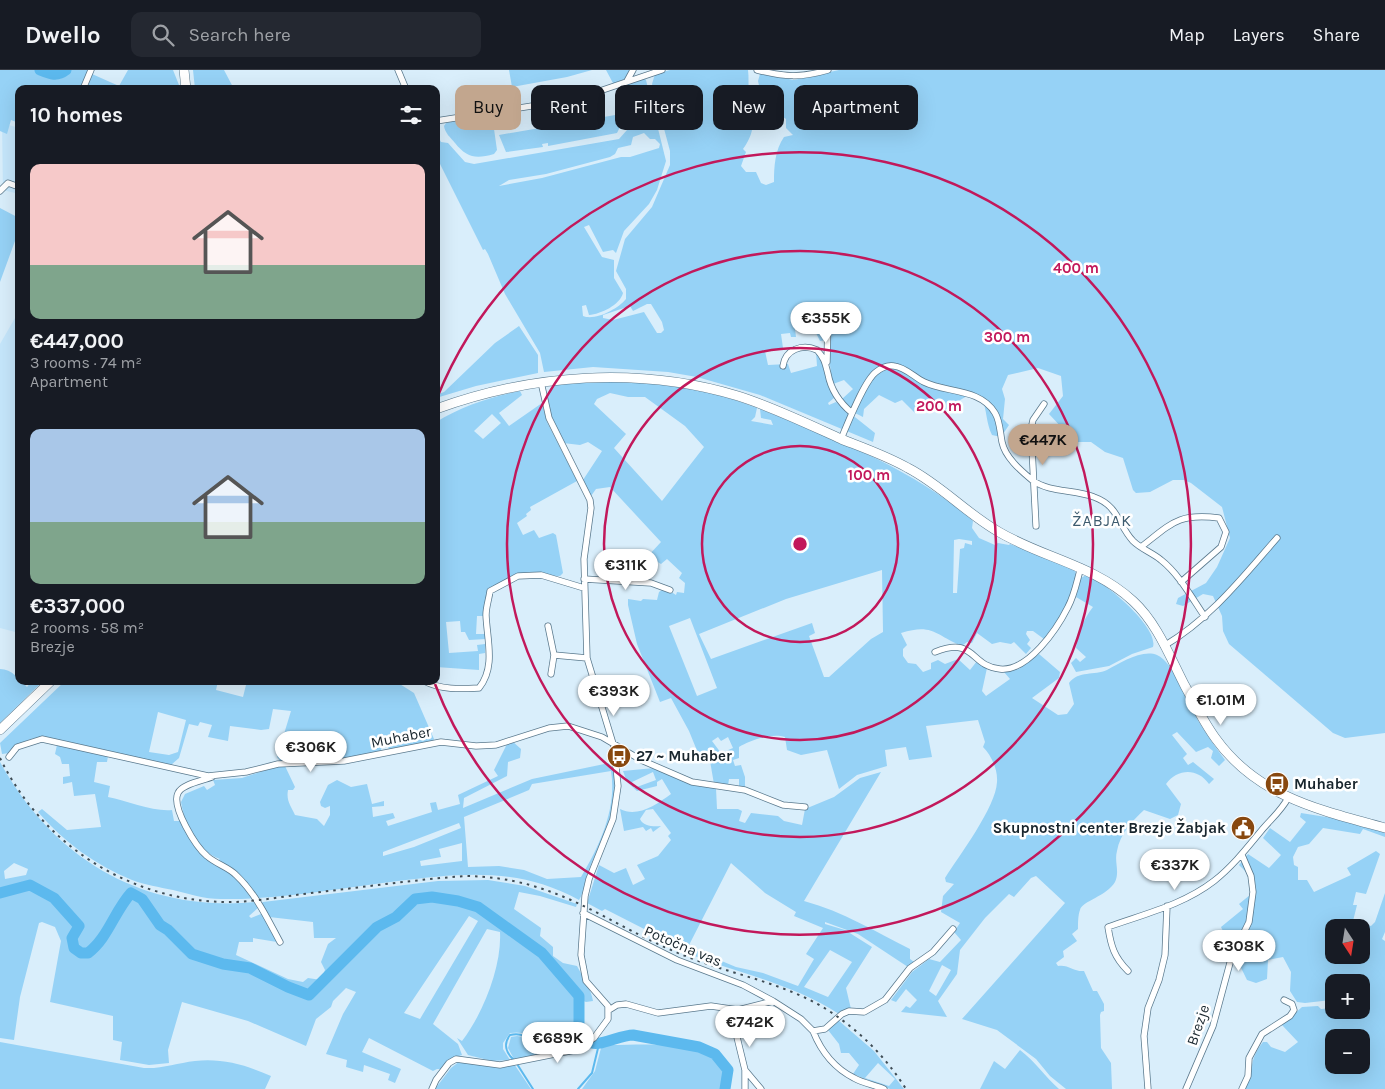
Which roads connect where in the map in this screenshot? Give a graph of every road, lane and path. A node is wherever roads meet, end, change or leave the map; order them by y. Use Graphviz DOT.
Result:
graph roads {
  1 [pos="91,70"];
  2 [pos="184,70"];
  3 [pos="398,70"];
  4 [pos="633,70"];
  5 [pos="662,70"];
  6 [pos="757,70"];
  7 [pos="828,70"];
  8 [pos="627,81"];
  9 [pos="85,85"];
  10 [pos="186,85"];
  11 [pos="404,85"];
  12 [pos="440,120"];
  13 [pos="15,186"];
  14 [pos="0,191"];
  15 [pos="828,319"];
  16 [pos="827,362"];
  17 [pos="783,366"];
  18 [pos="541,382"];
  19 [pos="1044,404"];
  20 [pos="440,408"];
  21 [pos="852,413"];
  22 [pos="841,438"];
  23 [pos="1033,480"];
  24 [pos="1036,526"];
  25 [pos="1277,538"];
  26 [pos="1141,547"];
  27 [pos="1081,567"];
  28 [pos="584,579"];
  29 [pos="1181,582"];
  30 [pos="584,588"];
  31 [pos="670,590"];
  32 [pos="1205,617"];
  33 [pos="548,626"];
  34 [pos="1164,646"];
  35 [pos="935,652"];
  36 [pos="554,655"];
  37 [pos="587,658"];
  38 [pos="551,674"];
  39 [pos="47,685"];
  40 [pos="431,685"];
  41 [pos="0,730"];
  42 [pos="613,744"];
  43 [pos="9,757"];
  44 [pos="218,775"];
  45 [pos="1288,798"];
  46 [pos="805,807"];
  47 [pos="1385,828"];
  48 [pos="1242,855"];
  49 [pos="1168,906"];
  50 [pos="584,913"];
  51 [pos="953,929"];
  52 [pos="280,942"];
  53 [pos="1128,971"];
  54 [pos="1284,1000"];
  55 [pos="773,1001"];
  56 [pos="609,1010"];
  57 [pos="738,1010"];
  58 [pos="813,1031"];
  59 [pos="745,1070"];
  60 [pos="432,1089"];
  61 [pos="745,1089"];
  62 [pos="761,1089"];
  63 [pos="884,1089"];
  64 [pos="1148,1089"];
  65 [pos="1186,1089"];
  66 [pos="1242,1089"];
  1 -- 9 [label="street"];
  2 -- 10 [label="street"];
  3 -- 11 [label="street"];
  4 -- 8 [label="street"];
  5 -- 8 [label="street"];
  6 -- 7 [label="street"];
  8 -- 12 [label="street"];
  13 -- 14 [label="street"];
  15 -- 16 [label="street"];
  16 -- 17 [label="street"];
  16 -- 21 [label="street"];
  18 -- 20 [label="street"];
  18 -- 22 [label="street"];
  18 -- 28 [label="street"];
  19 -- 23 [label="street"];
  21 -- 22 [label="street"];
  21 -- 23 [label="street"];
  22 -- 27 [label="street"];
  23 -- 24 [label="street"];
  23 -- 26 [label="street"];
  25 -- 32 [label="street"];
  26 -- 29 [label="street"];
  26 -- 29 [label="street"];
  27 -- 34 [label="street"];
  27 -- 35 [label="street"];
  28 -- 30 [label="street"];
  28 -- 31 [label="street"];
  29 -- 32 [label="street"];
  30 -- 37 [label="street"];
  30 -- 40 [label="street"];
  32 -- 34 [label="street"];
  33 -- 36 [label="street"];
  34 -- 45 [label="street"];
  36 -- 37 [label="street"];
  36 -- 38 [label="street"];
  37 -- 42 [label="street"];
  39 -- 41 [label="street"];
  42 -- 44 [label="street, Muhaber"];
  42 -- 46 [label="street, Muhaber"];
  42 -- 50 [label="street"];
  43 -- 44 [label="street, Muhaber"];
  44 -- 52 [label="street, Muhaber"];
  45 -- 47 [label="street"];
  45 -- 48 [label="street"];
  48 -- 49 [label="street"];
  48 -- 65 [label="street, Brezje"];
  49 -- 53 [label="street"];
  49 -- 64 [label="street"];
  50 -- 55 [label="street, Potočna vas"];
  50 -- 56 [label="street"];
  51 -- 58 [label="street"];
  54 -- 66 [label="street"];
  55 -- 57 [label="street"];
  55 -- 58 [label="street, Potočna vas"];
  56 -- 57 [label="street"];
  56 -- 60 [label="street"];
  57 -- 59 [label="street"];
  58 -- 63 [label="street, Potočna vas"];
  59 -- 61 [label="street"];
  59 -- 62 [label="street"];
}
